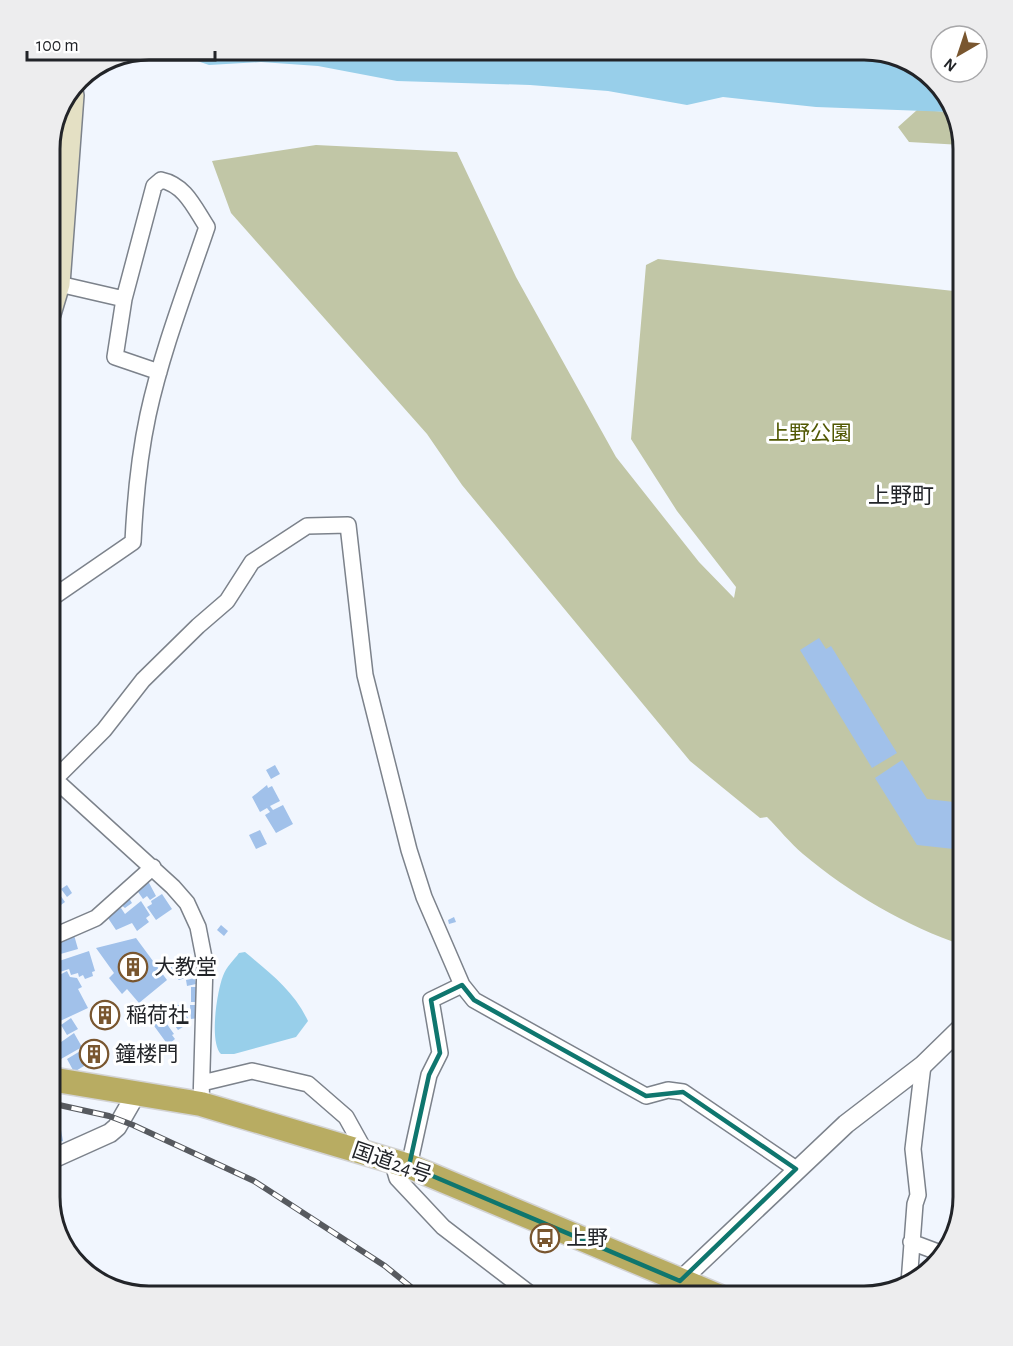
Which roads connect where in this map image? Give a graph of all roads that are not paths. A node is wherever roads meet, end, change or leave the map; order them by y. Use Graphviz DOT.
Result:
graph roads {
  1 [pos="72,105"];
  2 [pos="60,270"];
  3 [pos="60,284"];
  4 [pos="124,299"];
  5 [pos="159,372"];
  6 [pos="60,592"];
  7 [pos="60,770"];
  8 [pos="60,784"];
  9 [pos="153,867"];
  10 [pos="60,934"];
  11 [pos="462,985"];
  12 [pos="953,1036"];
  13 [pos="923,1065"];
  14 [pos="60,1081"];
  15 [pos="136,1094"];
  16 [pos="202,1094"];
  17 [pos="366,1153"];
  18 [pos="60,1156"];
  19 [pos="400,1163"];
  20 [pos="796,1169"];
  21 [pos="911,1242"];
  22 [pos="935,1251"];
  23 [pos="909,1273"];
  24 [pos="680,1281"];
  25 [pos="520,1286"];
  26 [pos="693,1286"];
  1 -- 2 [label="main road"];
  3 -- 4 [label="street"];
  4 -- 5 [label="street"];
  4 -- 5 [label="street"];
  5 -- 6 [label="street"];
  7 -- 11 [label="street"];
  8 -- 9 [label="street"];
  9 -- 10 [label="street"];
  9 -- 16 [label="street"];
  11 -- 19 [label="street"];
  11 -- 20 [label="street"];
  12 -- 13 [label="street"];
  13 -- 20 [label="street"];
  13 -- 21 [label="street"];
  14 -- 15 [label="highway, 国道24号"];
  15 -- 16 [label="highway, 国道24号"];
  15 -- 18 [label="street"];
  16 -- 17 [label="highway, 国道24号"];
  16 -- 17 [label="street"];
  17 -- 19 [label="highway, 国道24号"];
  19 -- 24 [label="highway, 国道24号"];
  19 -- 25 [label="street"];
  20 -- 24 [label="street"];
  21 -- 22 [label="street"];
  21 -- 23 [label="street"];
  24 -- 26 [label="highway, 国道24号"];
}
